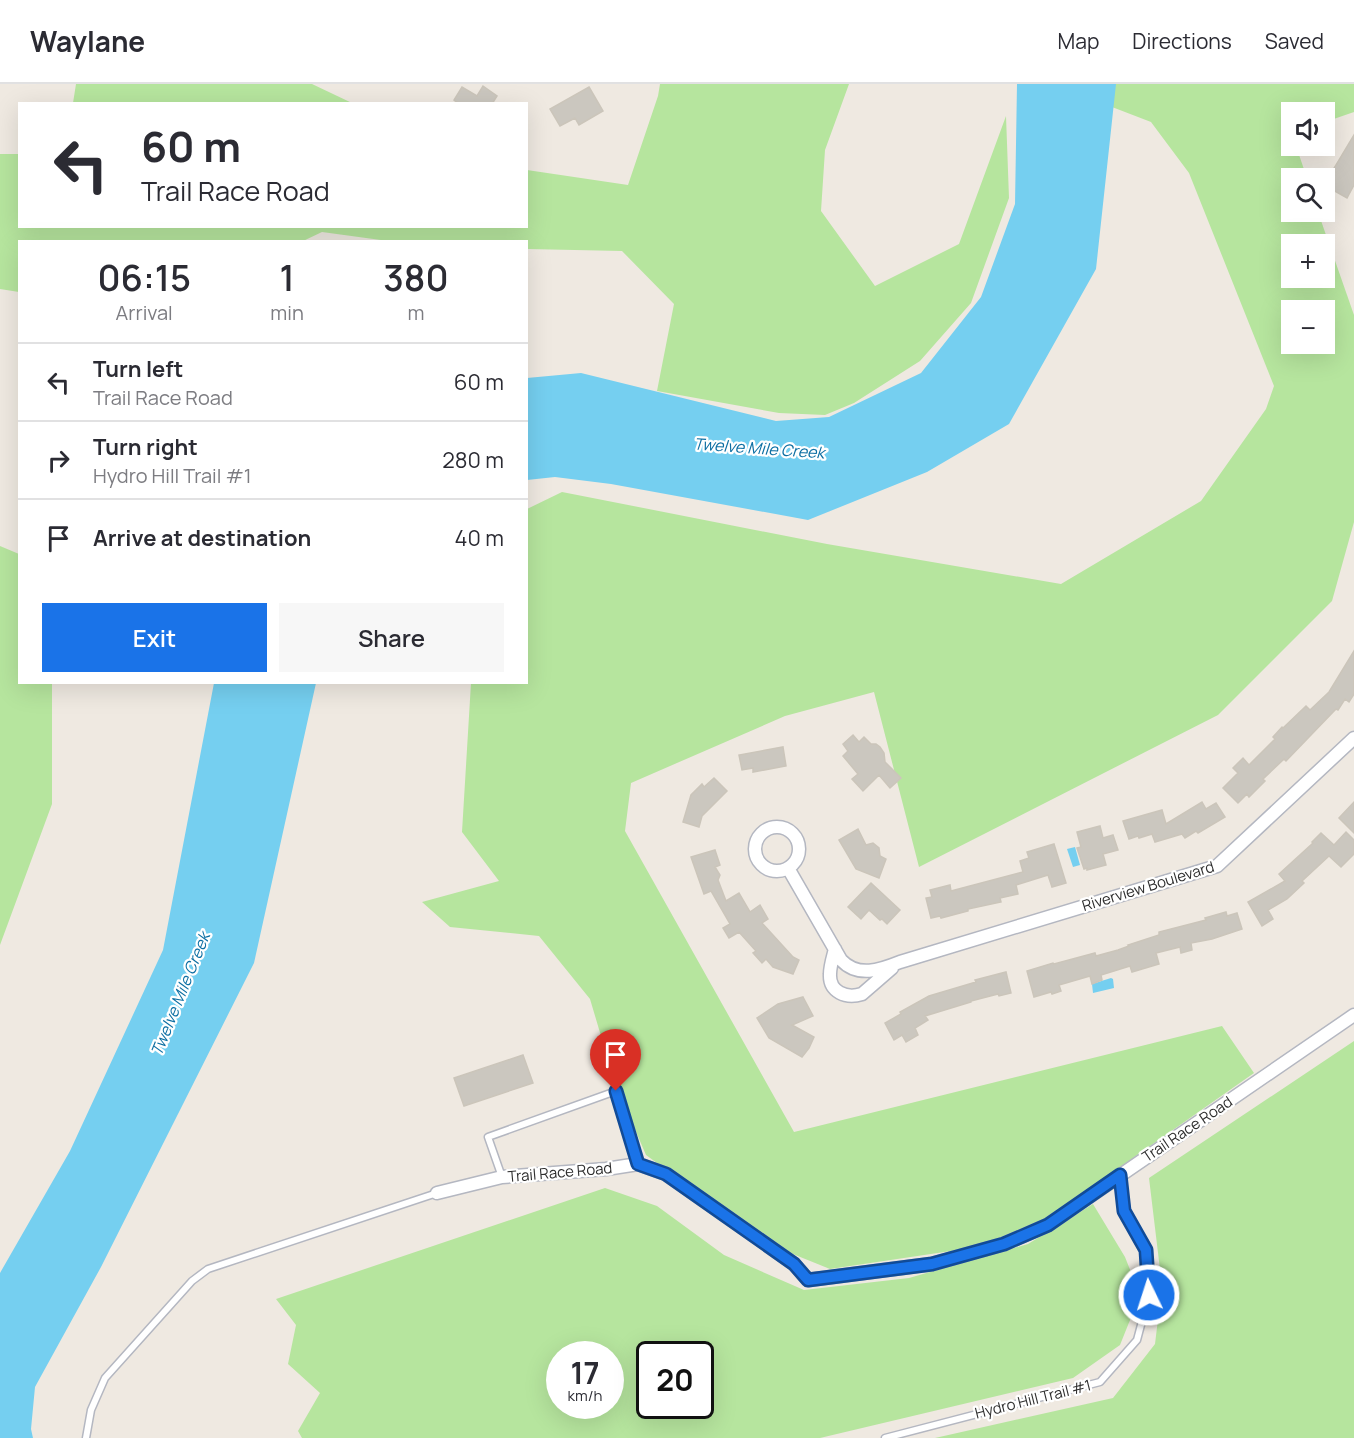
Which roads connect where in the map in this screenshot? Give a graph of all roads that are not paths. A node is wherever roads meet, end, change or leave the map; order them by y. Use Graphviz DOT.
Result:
graph roads {
  1 [pos="1354,738"];
  2 [pos="788,868"];
  3 [pos="835,949"];
  4 [pos="900,962"];
  5 [pos="1354,1015"];
  6 [pos="638,1164"];
  7 [pos="1120,1175"];
  8 [pos="502,1177"];
  9 [pos="437,1192"];
  10 [pos="86,1438"];
  11 [pos="885,1438"];
  1 -- 4 [label="street, Riverview Boulevard"];
  2 -- 3 [label="street, Riverview Boulevard"];
  3 -- 4 [label="street, Riverview Boulevard"];
  3 -- 4 [label="street, Riverview Boulevard"];
  5 -- 7 [label="street, Trail Race Road"];
  6 -- 7 [label="street, Trail Race Road"];
  6 -- 8 [label="street, Trail Race Road"];
  6 -- 8 [label="lane"];
  7 -- 11 [label="lane, Hydro Hill Trail #1"];
  8 -- 9 [label="street, Trail Race Road"];
  9 -- 10 [label="lane, Trail Race Road"];
}
